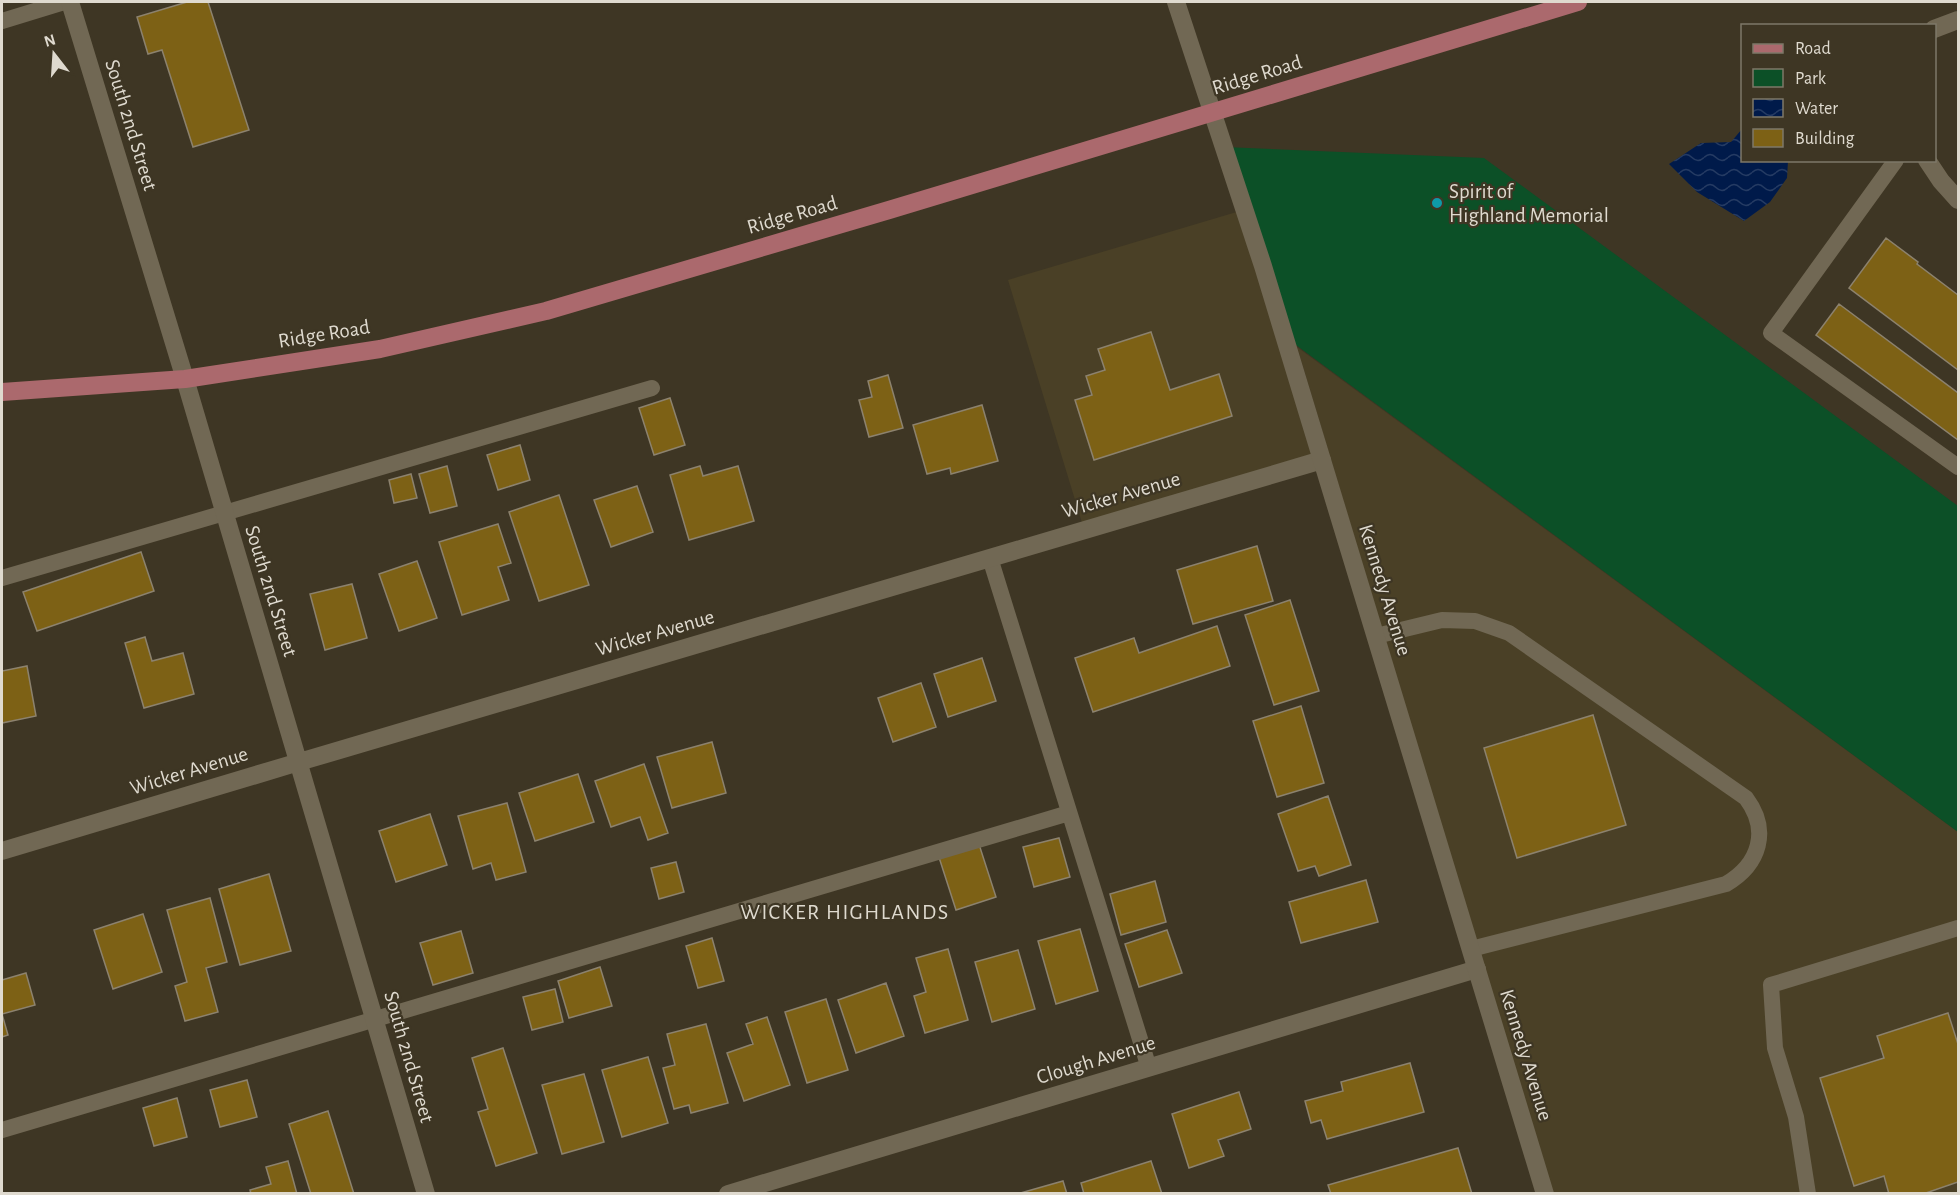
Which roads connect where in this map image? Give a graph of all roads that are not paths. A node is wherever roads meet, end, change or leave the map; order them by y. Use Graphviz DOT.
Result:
graph roads {
  1 [pos="64,2"];
  2 [pos="70,2"];
  3 [pos="1176,2"];
  4 [pos="1578,2"];
  5 [pos="1959,20"];
  6 [pos="2,21"];
  7 [pos="1936,29"];
  8 [pos="1895,162"];
  9 [pos="1928,162"];
  10 [pos="1959,200"];
  11 [pos="185,379"];
  12 [pos="652,388"];
  13 [pos="2,392"];
  14 [pos="1322,460"];
  15 [pos="1959,467"];
  16 [pos="225,513"];
  17 [pos="990,558"];
  18 [pos="2,578"];
  19 [pos="1376,636"];
  20 [pos="299,762"];
  21 [pos="1069,813"];
  22 [pos="2,851"];
  23 [pos="1959,928"];
  24 [pos="1471,949"];
  25 [pos="1477,969"];
  26 [pos="375,1019"];
  27 [pos="1149,1068"];
  28 [pos="2,1130"];
  29 [pos="426,1194"];
  30 [pos="728,1194"];
  31 [pos="1545,1194"];
  32 [pos="1808,1194"];
  1 -- 6 [label="lane"];
  2 -- 11 [label="street, South 2nd Street"];
  3 -- 14 [label="street, Kennedy Avenue"];
  4 -- 11 [label="main road, Ridge Road"];
  5 -- 7 [label="street"];
  8 -- 15 [label="lane"];
  9 -- 10 [label="street"];
  11 -- 13 [label="main road, Ridge Road"];
  11 -- 16 [label="street, South 2nd Street"];
  12 -- 16 [label="lane"];
  14 -- 17 [label="street, Wicker Avenue"];
  14 -- 19 [label="street, Kennedy Avenue"];
  16 -- 18 [label="lane"];
  16 -- 20 [label="street, South 2nd Street"];
  17 -- 20 [label="street, Wicker Avenue"];
  17 -- 21 [label="lane"];
  19 -- 24 [label="street, Kennedy Avenue"];
  19 -- 24 [label="lane"];
  20 -- 22 [label="street, Wicker Avenue"];
  20 -- 26 [label="street, South 2nd Street"];
  21 -- 26 [label="lane"];
  21 -- 27 [label="lane"];
  23 -- 32 [label="lane"];
  24 -- 25 [label="street, Kennedy Avenue"];
  25 -- 27 [label="street, Clough Avenue"];
  25 -- 31 [label="street, Kennedy Avenue"];
  26 -- 28 [label="lane"];
  26 -- 29 [label="street, South 2nd Street"];
  27 -- 30 [label="street, Clough Avenue"];
}
